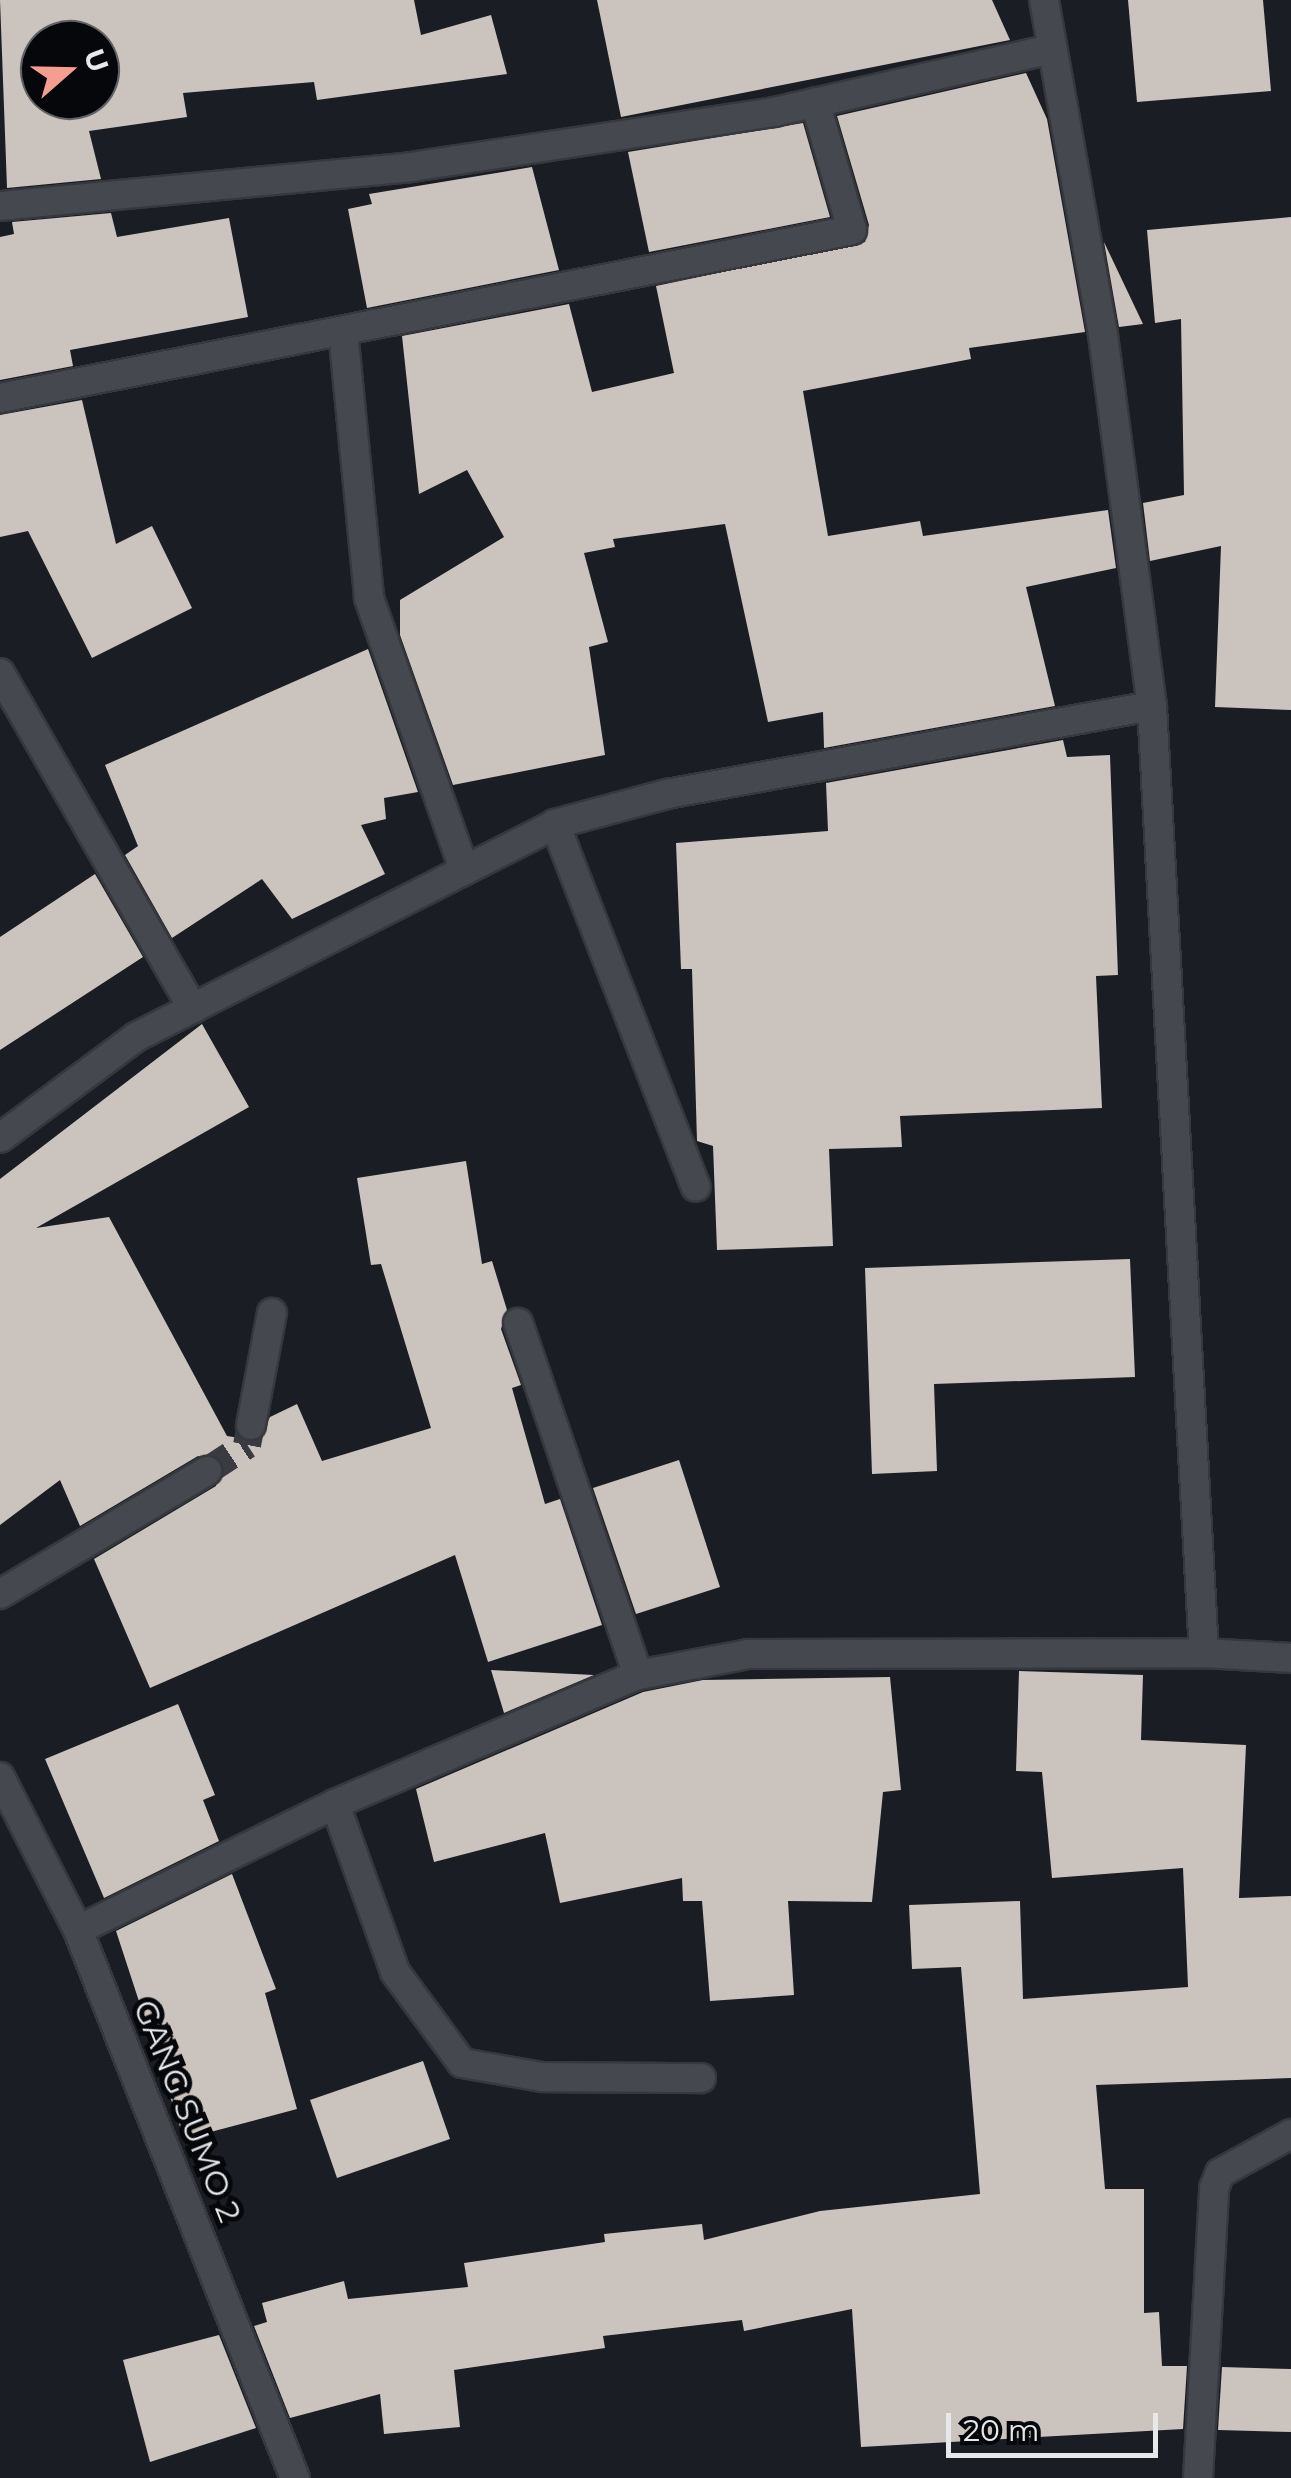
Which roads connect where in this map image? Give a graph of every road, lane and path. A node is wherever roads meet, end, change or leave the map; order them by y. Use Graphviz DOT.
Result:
graph roads {
  1 [pos="1044,0"];
  2 [pos="1051,49"];
  3 [pos="815,102"];
  4 [pos="0,206"];
  5 [pos="343,332"];
  6 [pos="0,398"];
  7 [pos="4,690"];
  8 [pos="1152,706"];
  9 [pos="555,824"];
  10 [pos="463,867"];
  11 [pos="194,1009"];
  12 [pos="0,1138"];
  13 [pos="696,1187"];
  14 [pos="272,1313"];
  15 [pos="518,1323"];
  16 [pos="252,1425"];
  17 [pos="207,1471"];
  18 [pos="0,1594"];
  19 [pos="1204,1653"];
  20 [pos="1291,1658"];
  21 [pos="638,1675"];
  22 [pos="0,1777"];
  23 [pos="334,1804"];
  24 [pos="78,1930"];
  25 [pos="701,2078"];
  26 [pos="1291,2134"];
  27 [pos="295,2478"];
  28 [pos="1198,2478"];
  1 -- 2 [label="street"];
  2 -- 3 [label="street"];
  2 -- 8 [label="street"];
  3 -- 4 [label="street"];
  3 -- 5 [label="street"];
  5 -- 6 [label="street"];
  5 -- 10 [label="street"];
  7 -- 11 [label="street"];
  8 -- 9 [label="street"];
  8 -- 19 [label="street"];
  9 -- 10 [label="street"];
  9 -- 13 [label="street"];
  10 -- 11 [label="street"];
  11 -- 12 [label="street"];
  14 -- 16 [label="street"];
  15 -- 21 [label="street"];
  17 -- 18 [label="street"];
  19 -- 20 [label="street"];
  19 -- 21 [label="street"];
  21 -- 23 [label="street"];
  22 -- 24 [label="street, GANG SUMO 2"];
  23 -- 24 [label="street"];
  23 -- 25 [label="street"];
  24 -- 27 [label="street, GANG SUMO 2"];
  26 -- 28 [label="street"];
}
